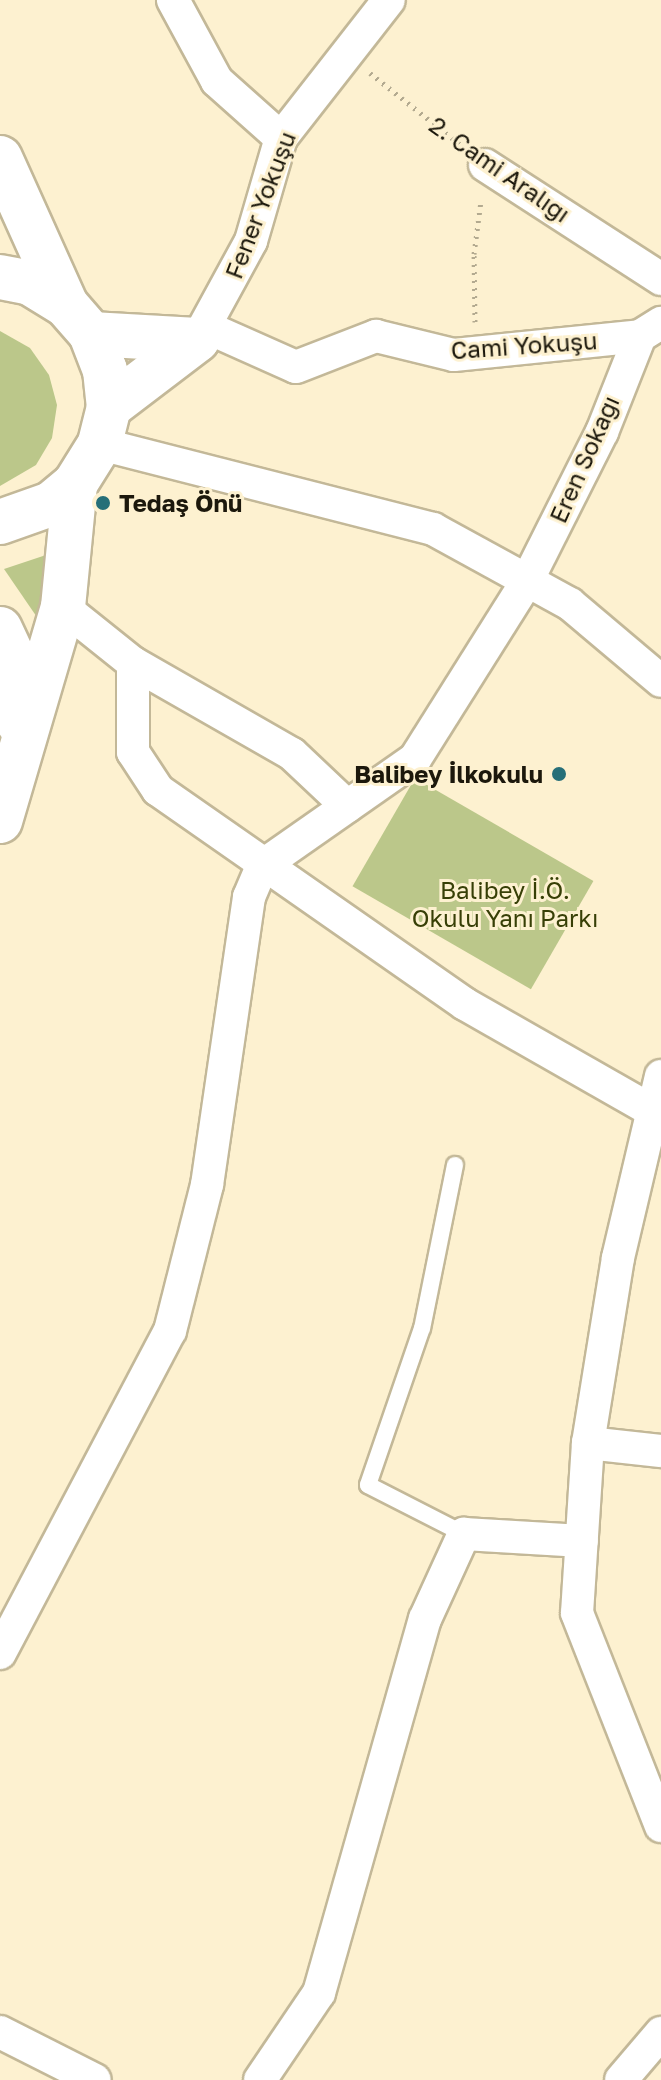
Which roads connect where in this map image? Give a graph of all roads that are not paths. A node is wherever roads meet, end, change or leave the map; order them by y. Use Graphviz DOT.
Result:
graph roads {
  1 [pos="173,0"];
  2 [pos="389,0"];
  3 [pos="281,138"];
  4 [pos="0,158"];
  5 [pos="485,165"];
  6 [pos="0,277"];
  7 [pos="661,279"];
  8 [pos="78,320"];
  9 [pos="651,330"];
  10 [pos="201,333"];
  11 [pos="104,426"];
  12 [pos="75,484"];
  13 [pos="0,522"];
  14 [pos="527,581"];
  15 [pos="63,607"];
  16 [pos="0,629"];
  17 [pos="133,663"];
  18 [pos="661,681"];
  19 [pos="21,742"];
  20 [pos="347,806"];
  21 [pos="0,821"];
  22 [pos="262,866"];
  23 [pos="661,1076"];
  24 [pos="657,1113"];
  25 [pos="455,1165"];
  26 [pos="588,1443"];
  27 [pos="661,1451"];
  28 [pos="464,1534"];
  29 [pos="582,1541"];
  30 [pos="0,1653"];
  31 [pos="661,1826"];
  32 [pos="0,2032"];
  33 [pos="661,2033"];
  34 [pos="95,2080"];
  35 [pos="260,2080"];
  36 [pos="621,2080"];
  1 -- 3 [label="street"];
  2 -- 3 [label="street, Fener Yokuşu"];
  3 -- 10 [label="street, Fener Yokuşu"];
  4 -- 8 [label="main road"];
  5 -- 7 [label="street, 2. Cami Aralığı"];
  6 -- 8 [label="main road"];
  8 -- 10 [label="main road"];
  8 -- 11 [label="main road"];
  9 -- 10 [label="street, Cami Yokuşu"];
  9 -- 14 [label="street, Eren Sokağı"];
  10 -- 11 [label="main road, Fener Yokuşu"];
  11 -- 12 [label="main road"];
  11 -- 14 [label="street"];
  12 -- 13 [label="main road"];
  12 -- 15 [label="main road"];
  14 -- 18 [label="street"];
  14 -- 20 [label="street, Eren Sokağı"];
  15 -- 17 [label="street"];
  15 -- 19 [label="main road"];
  16 -- 19 [label="main road"];
  17 -- 20 [label="street"];
  17 -- 22 [label="street"];
  19 -- 21 [label="main road"];
  20 -- 22 [label="street, Eren Sokağı"];
  22 -- 24 [label="street"];
  22 -- 30 [label="street"];
  23 -- 24 [label="street"];
  24 -- 26 [label="street"];
  25 -- 28 [label="lane"];
  26 -- 27 [label="street"];
  26 -- 29 [label="street"];
  28 -- 29 [label="street"];
  28 -- 35 [label="street"];
  29 -- 31 [label="street"];
  32 -- 34 [label="street"];
  33 -- 36 [label="street"];
}
